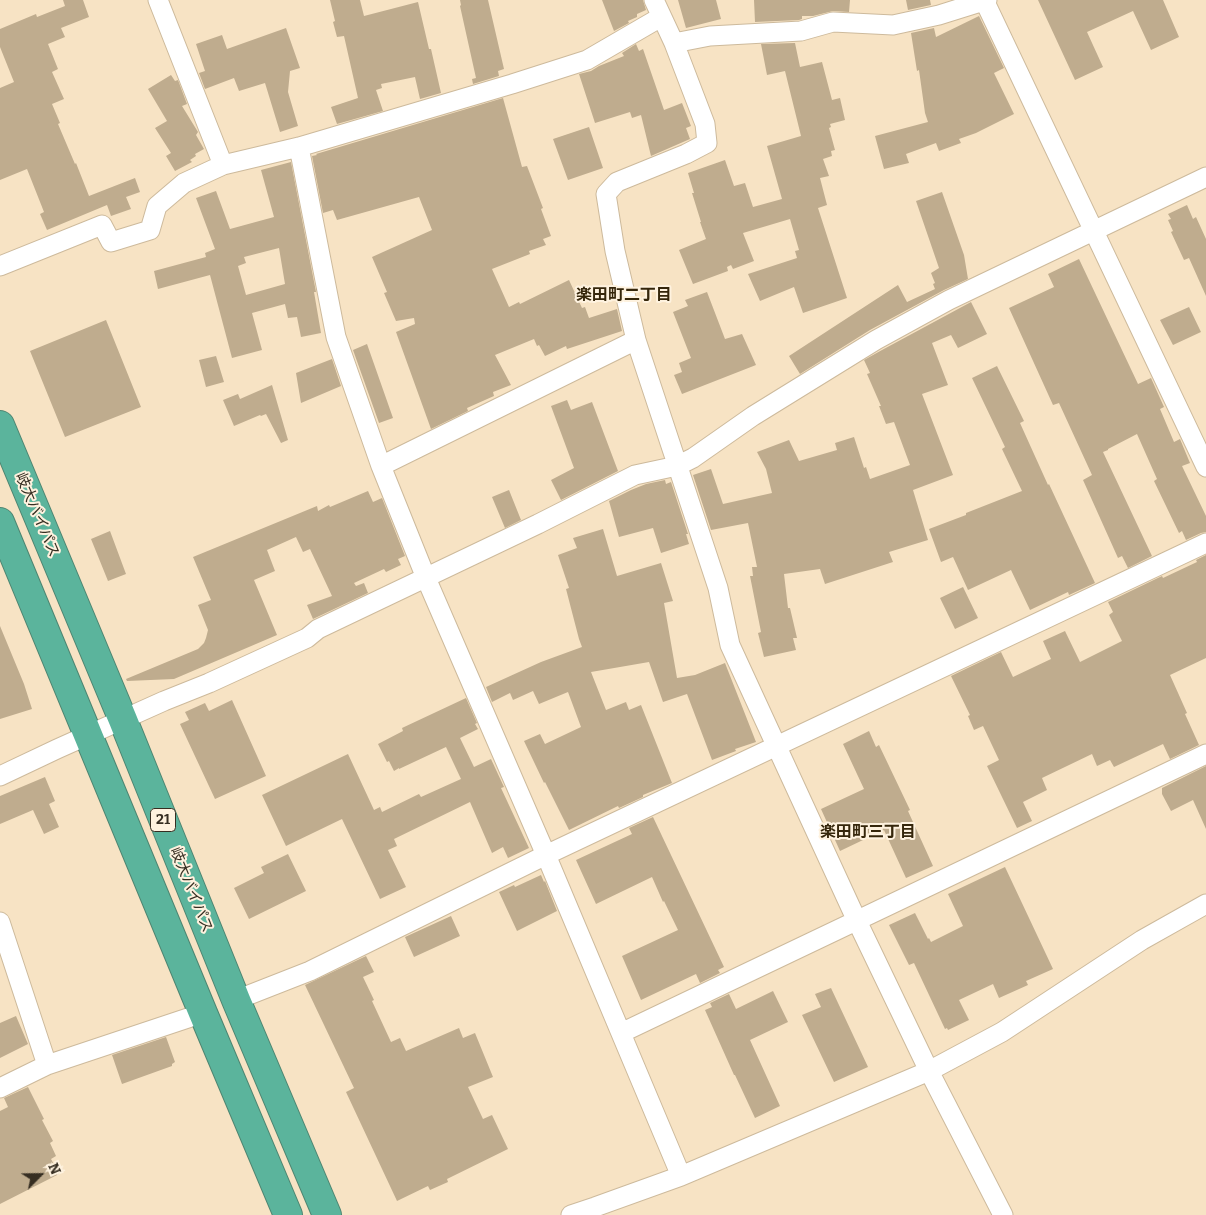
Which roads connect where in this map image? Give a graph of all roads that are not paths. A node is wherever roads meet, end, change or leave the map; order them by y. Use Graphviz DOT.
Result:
graph roads {
  1 [pos="158,0"];
  2 [pos="985,0"];
  3 [pos="658,8"];
  4 [pos="674,43"];
  5 [pos="299,147"];
  6 [pos="223,166"];
  7 [pos="1206,177"];
  8 [pos="1094,230"];
  9 [pos="0,266"];
  10 [pos="636,340"];
  11 [pos="0,425"];
  12 [pos="382,466"];
  13 [pos="677,466"];
  14 [pos="1206,467"];
  15 [pos="0,522"];
  16 [pos="1206,543"];
  17 [pos="426,578"];
  18 [pos="122,720"];
  19 [pos="88,735"];
  20 [pos="776,746"];
  21 [pos="1206,754"];
  22 [pos="0,776"];
  23 [pos="546,855"];
  24 [pos="1206,904"];
  25 [pos="857,920"];
  26 [pos="0,922"];
  27 [pos="236,1000"];
  28 [pos="203,1013"];
  29 [pos="621,1033"];
  30 [pos="47,1065"];
  31 [pos="928,1070"];
  32 [pos="0,1088"];
  33 [pos="681,1176"];
  34 [pos="596,1211"];
  35 [pos="288,1215"];
  36 [pos="327,1215"];
  37 [pos="570,1215"];
  38 [pos="1003,1215"];
  1 -- 6 [label="street"];
  2 -- 4 [label="street"];
  2 -- 8 [label="street"];
  3 -- 4 [label="street"];
  3 -- 5 [label="street"];
  4 -- 10 [label="street"];
  5 -- 6 [label="street"];
  5 -- 12 [label="street"];
  6 -- 9 [label="street"];
  7 -- 8 [label="street"];
  8 -- 13 [label="street"];
  8 -- 14 [label="street"];
  10 -- 12 [label="street"];
  10 -- 13 [label="street"];
  11 -- 18 [label="highway, 岐大バイパス / 21"];
  12 -- 17 [label="street"];
  13 -- 17 [label="street"];
  13 -- 20 [label="street"];
  15 -- 19 [label="highway, 21"];
  16 -- 20 [label="street"];
  17 -- 18 [label="street"];
  17 -- 23 [label="street"];
  18 -- 19 [label="street"];
  18 -- 27 [label="highway, 岐大バイパス / 21"];
  19 -- 22 [label="street"];
  19 -- 28 [label="highway, 21"];
  20 -- 23 [label="street"];
  20 -- 25 [label="street"];
  21 -- 25 [label="street"];
  23 -- 27 [label="street"];
  23 -- 29 [label="street"];
  24 -- 31 [label="street"];
  25 -- 29 [label="street"];
  25 -- 31 [label="street"];
  26 -- 30 [label="street"];
  27 -- 36 [label="highway, 岐大バイパス / 21"];
  28 -- 30 [label="street"];
  28 -- 35 [label="highway, 21"];
  29 -- 33 [label="street"];
  30 -- 32 [label="street"];
  31 -- 33 [label="street"];
  31 -- 38 [label="street"];
  33 -- 34 [label="street"];
  34 -- 37 [label="street"];
}
